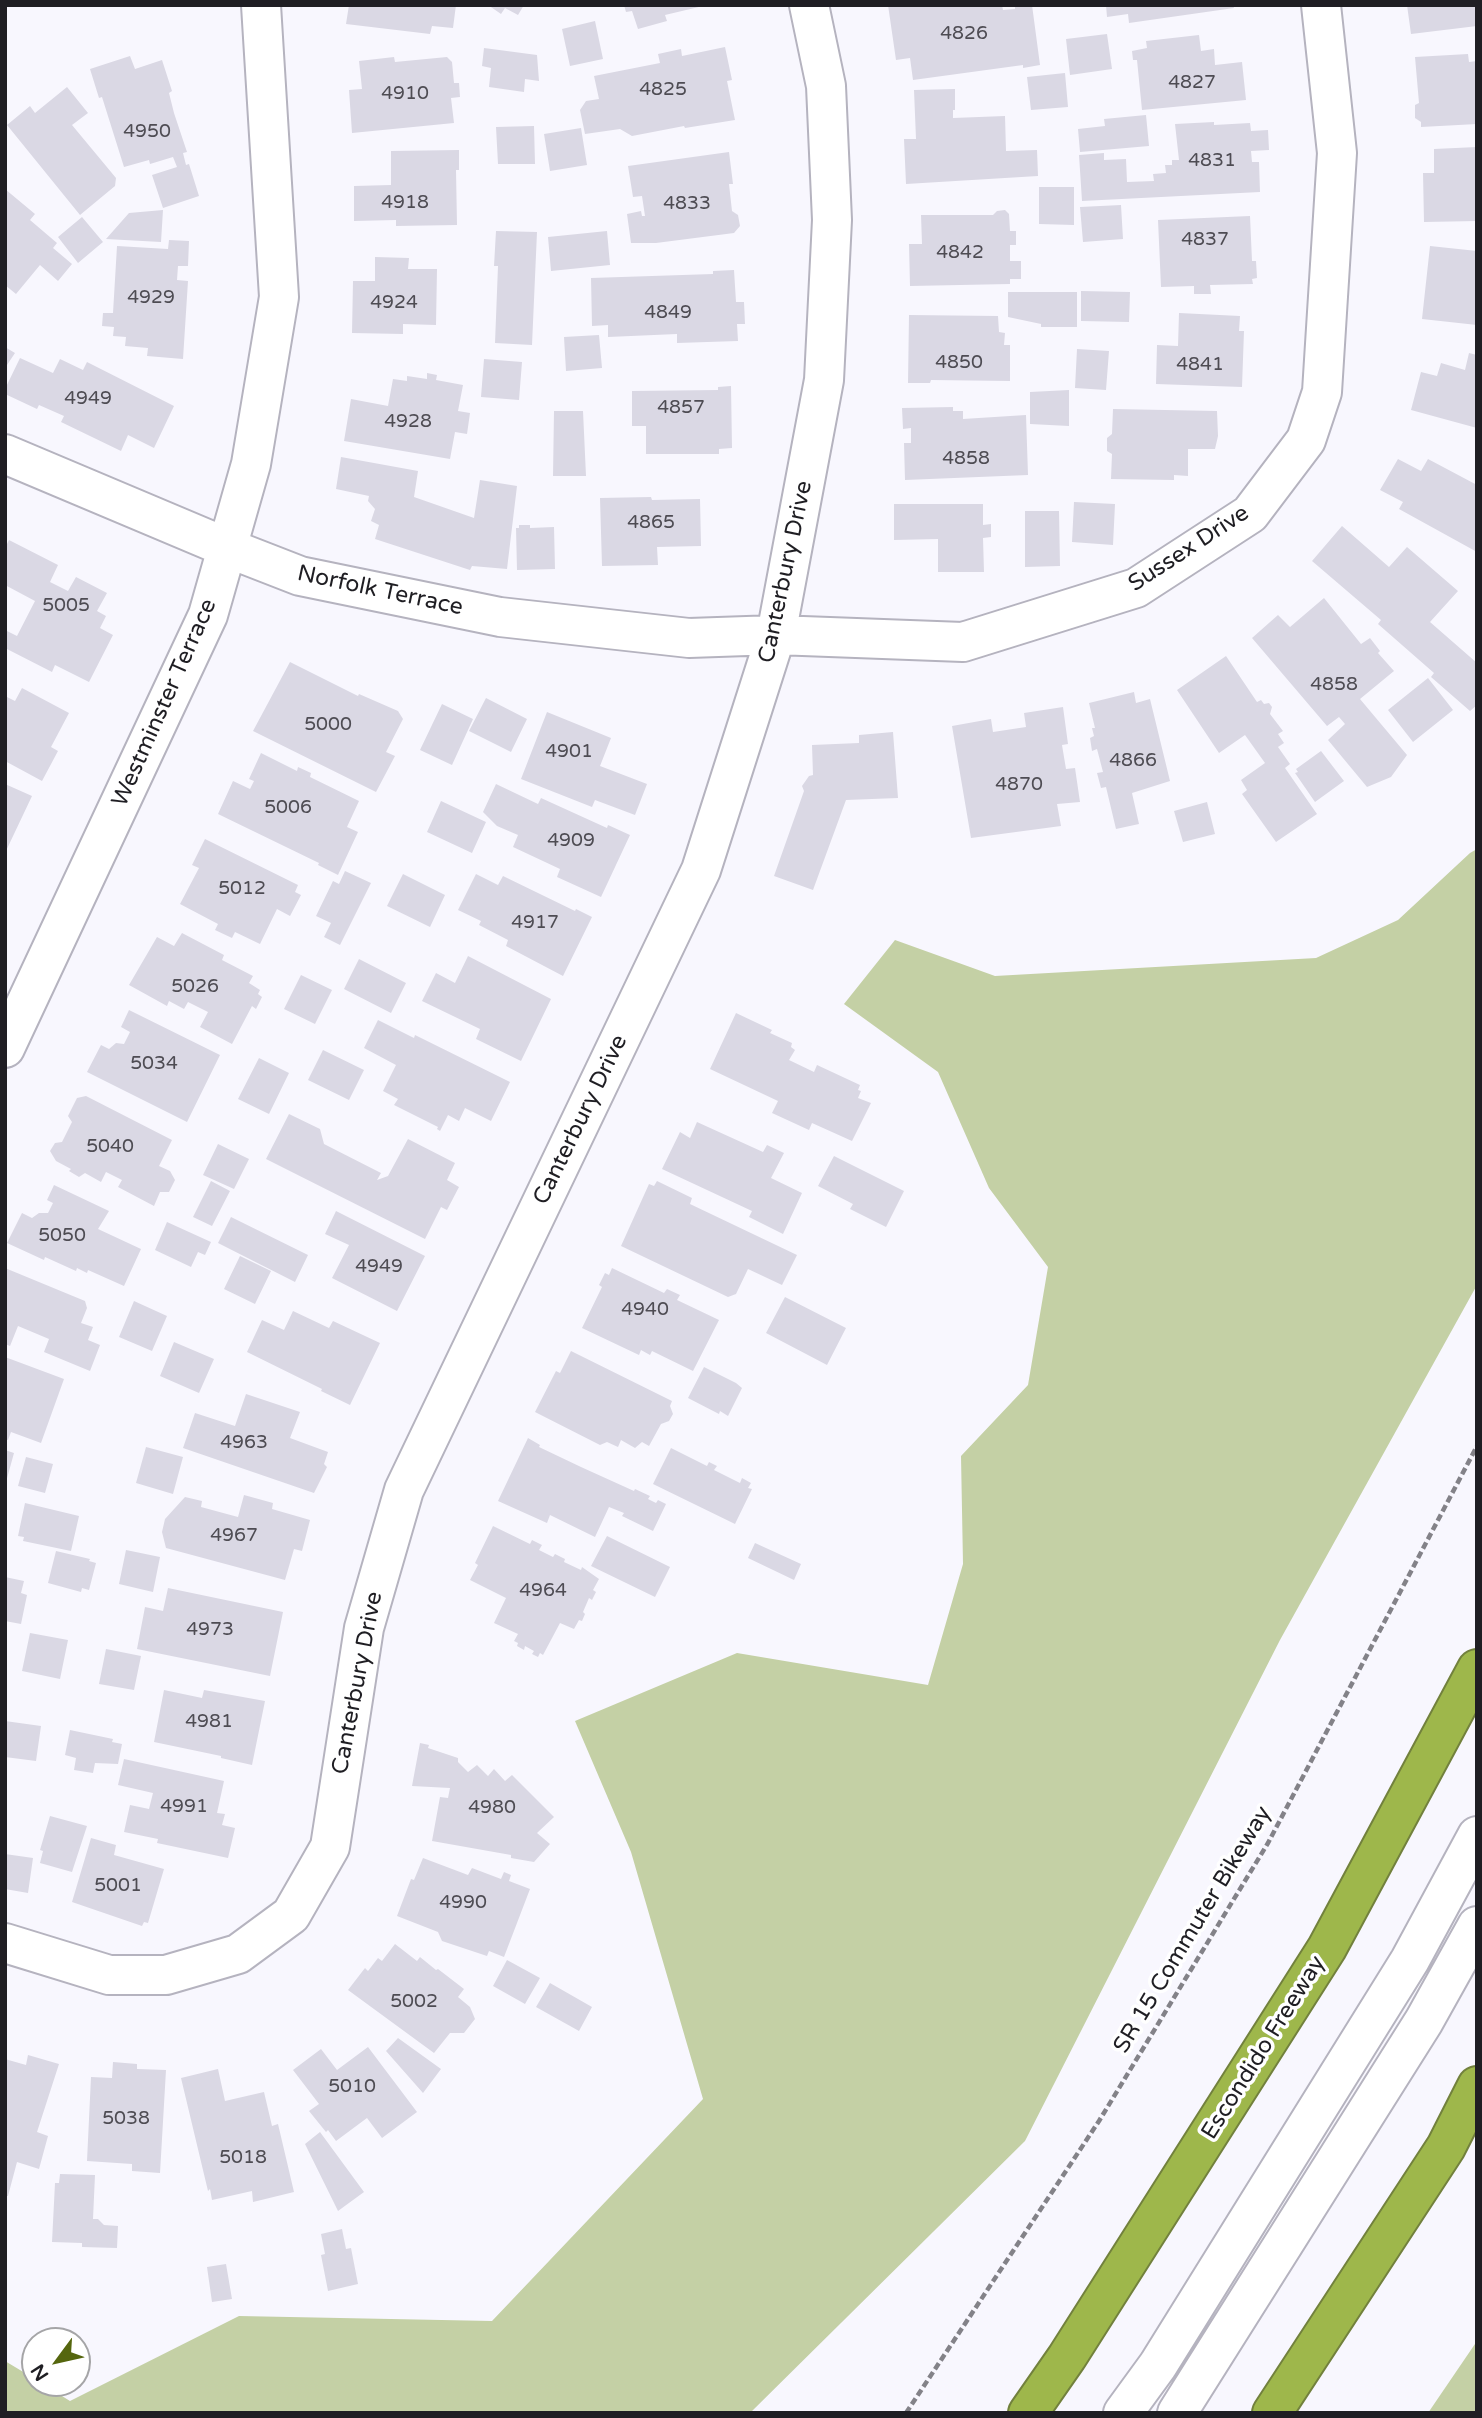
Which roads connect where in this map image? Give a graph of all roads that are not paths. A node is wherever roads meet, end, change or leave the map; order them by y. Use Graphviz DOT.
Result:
graph roads {
  1 [pos="261,5"];
  2 [pos="809,5"];
  3 [pos="1321,5"];
  4 [pos="5,454"];
  5 [pos="228,548"];
  6 [pos="776,635"];
  7 [pos="5,1048"];
  8 [pos="1477,1669"];
  9 [pos="1477,1836"];
  10 [pos="1477,1926"];
  11 [pos="5,1943"];
  12 [pos="1477,2086"];
  13 [pos="1028,2413"];
  14 [pos="1123,2413"];
  15 [pos="1177,2413"];
  16 [pos="1272,2413"];
  1 -- 5 [label="street, Westminster Terrace"];
  2 -- 6 [label="street, Canterbury Drive"];
  3 -- 6 [label="street, Sussex Drive"];
  4 -- 5 [label="street, Norfolk Terrace"];
  5 -- 6 [label="street, Norfolk Terrace"];
  5 -- 7 [label="street, Westminster Terrace"];
  6 -- 11 [label="street, Canterbury Drive"];
  8 -- 13 [label="highway, Escondido Freeway"];
  9 -- 14 [label="street"];
  10 -- 15 [label="street"];
  12 -- 16 [label="highway"];
}
